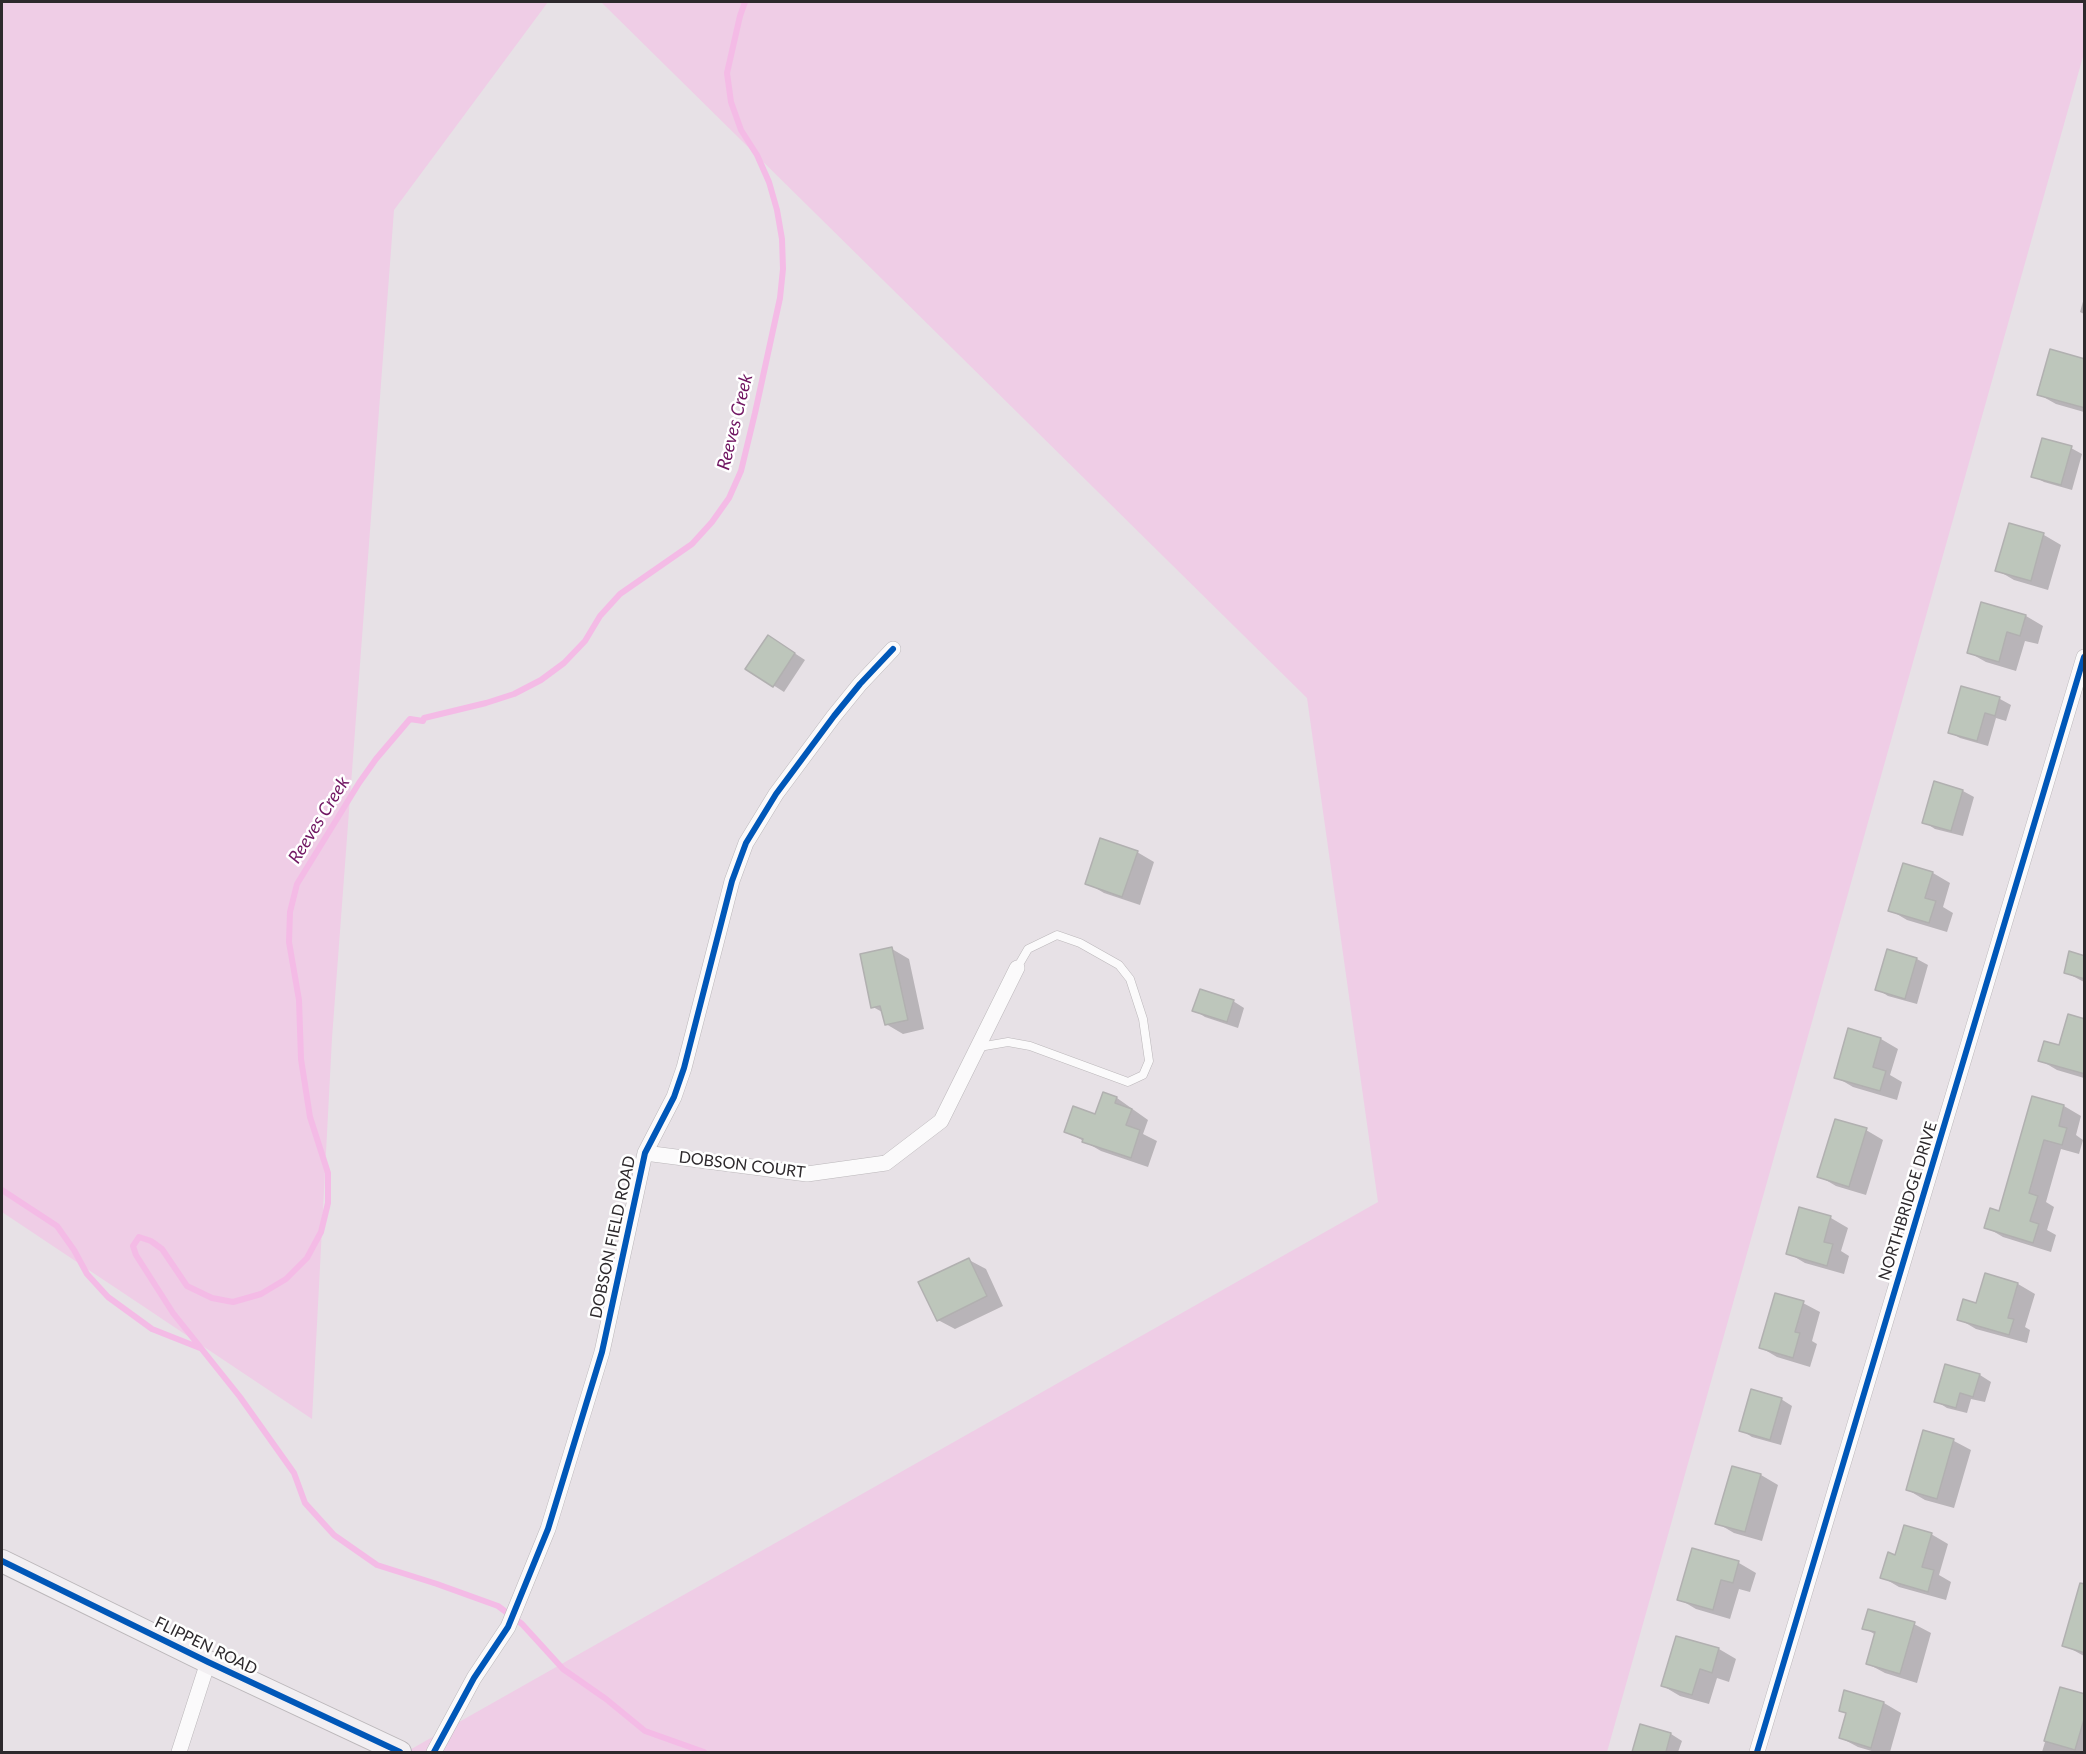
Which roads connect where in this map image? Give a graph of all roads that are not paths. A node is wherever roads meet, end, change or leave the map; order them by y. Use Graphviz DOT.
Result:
graph roads {
  1 [pos="893,649"];
  2 [pos="2085,657"];
  3 [pos="1017,968"];
  4 [pos="978,1047"];
  5 [pos="645,1153"];
  6 [pos="2,1561"];
  7 [pos="208,1662"];
  8 [pos="179,1752"];
  9 [pos="400,1752"];
  10 [pos="434,1752"];
  11 [pos="1757,1752"];
  1 -- 5 [label="street, DOBSON FIELD ROAD"];
  2 -- 11 [label="street, NORTHBRIDGE DRIVE"];
  3 -- 4 [label="street, DOBSON COURT"];
  3 -- 4 [label="lane"];
  4 -- 5 [label="street, DOBSON COURT"];
  5 -- 10 [label="street, DOBSON FIELD ROAD"];
  6 -- 7 [label="street, FLIPPEN ROAD"];
  7 -- 8 [label="street"];
  7 -- 9 [label="street, FLIPPEN ROAD"];
}
